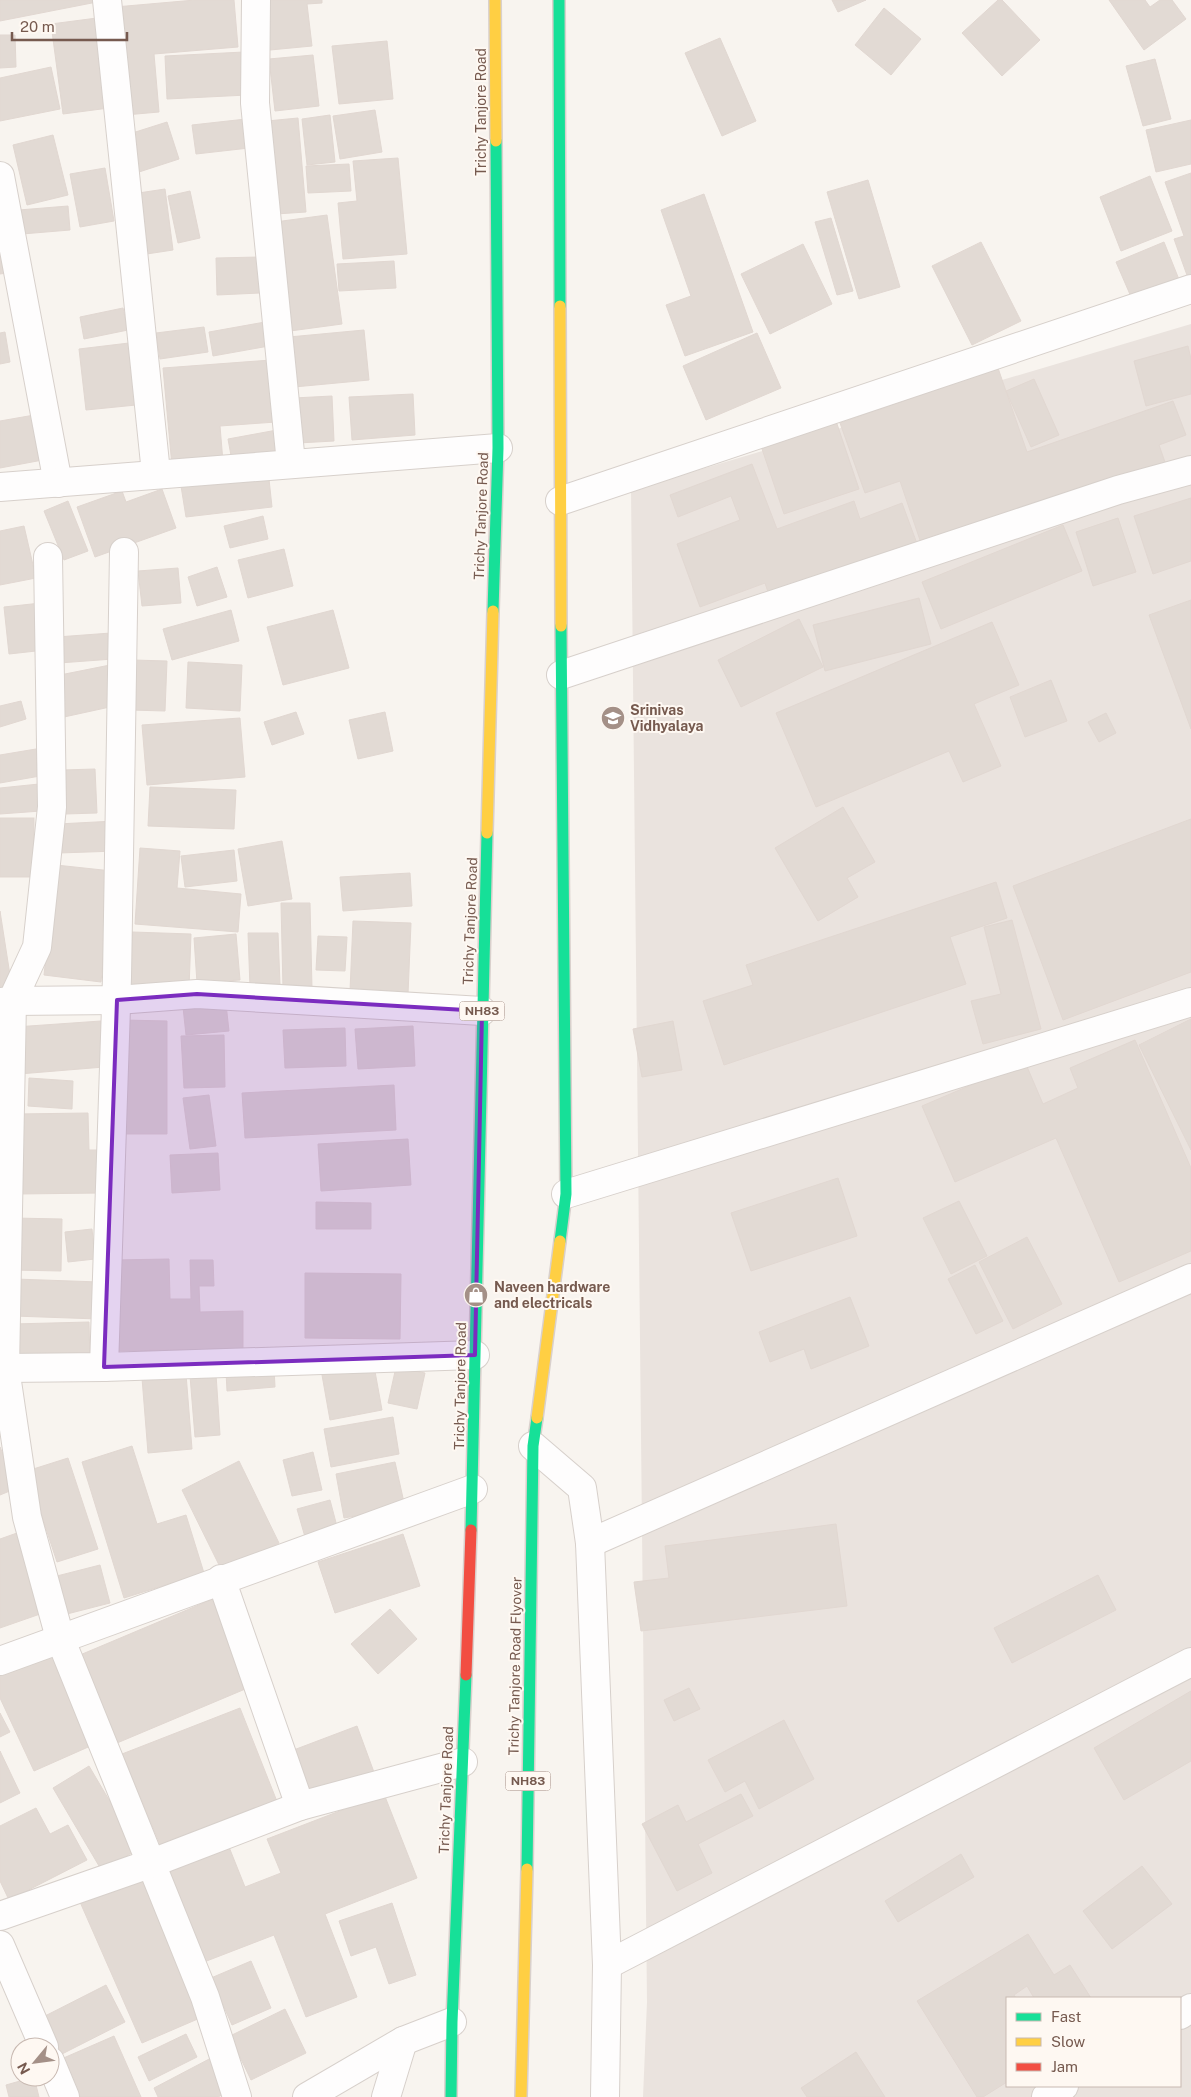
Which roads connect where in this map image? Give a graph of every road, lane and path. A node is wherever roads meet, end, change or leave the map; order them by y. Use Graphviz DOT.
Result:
graph roads {
  1 [pos="107,0"];
  2 [pos="256,0"];
  3 [pos="495,0"];
  4 [pos="559,0"];
  5 [pos="0,176"];
  6 [pos="1191,289"];
  7 [pos="498,448"];
  8 [pos="291,463"];
  9 [pos="1191,470"];
  10 [pos="156,473"];
  11 [pos="58,483"];
  12 [pos="0,486"];
  13 [pos="560,501"];
  14 [pos="124,552"];
  15 [pos="48,556"];
  16 [pos="561,675"];
  17 [pos="116,1000"];
  18 [pos="6,1002"];
  19 [pos="1191,1002"];
  20 [pos="482,1011"];
  21 [pos="566,1194"];
  22 [pos="1191,1278"];
  23 [pos="475,1355"];
  24 [pos="104,1367"];
  25 [pos="5,1368"];
  26 [pos="533,1446"];
  27 [pos="473,1489"];
  28 [pos="590,1543"];
  29 [pos="221,1579"];
  30 [pos="60,1638"];
  31 [pos="0,1661"];
  32 [pos="1191,1662"];
  33 [pos="463,1762"];
  34 [pos="300,1806"];
  35 [pos="152,1863"];
  36 [pos="0,1916"];
  37 [pos="0,1945"];
  38 [pos="607,1965"];
  39 [pos="452,2022"];
  40 [pos="40,2037"];
  41 [pos="403,2041"];
  42 [pos="60,2084"];
  43 [pos="1062,2087"];
  44 [pos="66,2097"];
  45 [pos="237,2097"];
  46 [pos="307,2097"];
  47 [pos="386,2097"];
  48 [pos="451,2097"];
  49 [pos="521,2097"];
  50 [pos="605,2097"];
  51 [pos="1046,2097"];
  1 -- 10 [label="street"];
  2 -- 8 [label="street"];
  3 -- 7 [label="highway, Trichy Tanjore Road / NH83"];
  4 -- 13 [label="highway, NH83"];
  5 -- 11 [label="street"];
  6 -- 13 [label="street"];
  7 -- 8 [label="street"];
  7 -- 20 [label="highway, Trichy Tanjore Road / NH83"];
  8 -- 10 [label="street"];
  9 -- 16 [label="street"];
  10 -- 11 [label="street"];
  11 -- 12 [label="street"];
  13 -- 16 [label="highway, NH83"];
  14 -- 17 [label="street"];
  15 -- 18 [label="street"];
  16 -- 21 [label="highway, NH83"];
  17 -- 18 [label="street"];
  17 -- 20 [label="street"];
  17 -- 24 [label="street"];
  18 -- 25 [label="street"];
  19 -- 21 [label="street"];
  20 -- 23 [label="highway, Trichy Tanjore Road / NH83"];
  21 -- 26 [label="highway, NH83"];
  22 -- 28 [label="street"];
  23 -- 24 [label="street"];
  23 -- 27 [label="highway, Trichy Tanjore Road / NH83"];
  24 -- 25 [label="street"];
  25 -- 30 [label="street"];
  26 -- 28 [label="street"];
  26 -- 49 [label="highway, Trichy Tanjore Road Flyover / NH83"];
  27 -- 29 [label="street"];
  27 -- 33 [label="highway, Trichy Tanjore Road / NH83"];
  28 -- 38 [label="street"];
  29 -- 30 [label="street"];
  29 -- 34 [label="street"];
  30 -- 31 [label="street"];
  30 -- 35 [label="street"];
  32 -- 38 [label="street"];
  33 -- 34 [label="street"];
  33 -- 39 [label="highway, Trichy Tanjore Road / NH83"];
  34 -- 35 [label="street"];
  35 -- 36 [label="street"];
  35 -- 45 [label="street"];
  37 -- 40 [label="street"];
  38 -- 50 [label="street"];
  39 -- 41 [label="street"];
  39 -- 48 [label="highway, NH83"];
  41 -- 46 [label="street"];
  41 -- 47 [label="street"];
  42 -- 44 [label="street"];
  43 -- 51 [label="street"];
}
